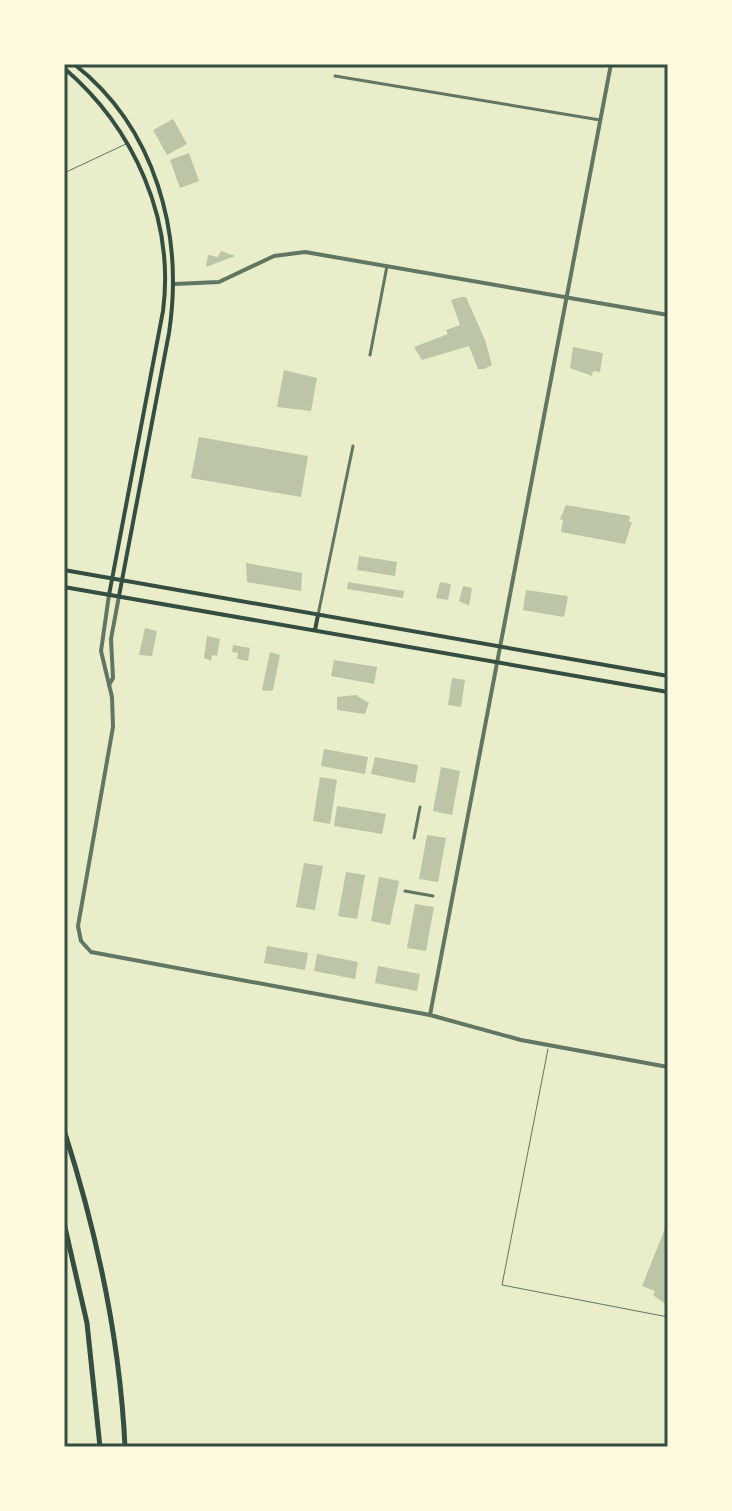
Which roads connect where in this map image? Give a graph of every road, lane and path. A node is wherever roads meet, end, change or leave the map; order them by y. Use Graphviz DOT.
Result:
graph roads {
  1 [pos="74,64"];
  2 [pos="611,64"];
  3 [pos="64,68"];
  4 [pos="335,76"];
  5 [pos="601,120"];
  6 [pos="128,143"];
  7 [pos="64,173"];
  8 [pos="387,266"];
  9 [pos="165,284"];
  10 [pos="175,284"];
  11 [pos="567,297"];
  12 [pos="668,315"];
  13 [pos="370,355"];
  14 [pos="353,446"];
  15 [pos="64,570"];
  16 [pos="112,578"];
  17 [pos="122,580"];
  18 [pos="64,587"];
  19 [pos="109,595"];
  20 [pos="119,596"];
  21 [pos="318,615"];
  22 [pos="315,630"];
  23 [pos="499,647"];
  24 [pos="496,661"];
  25 [pos="668,676"];
  26 [pos="109,685"];
  27 [pos="668,692"];
  28 [pos="420,807"];
  29 [pos="414,838"];
  30 [pos="405,891"];
  31 [pos="433,896"];
  32 [pos="430,1015"];
  33 [pos="548,1046"];
  34 [pos="668,1067"];
  35 [pos="64,1130"];
  36 [pos="64,1223"];
  37 [pos="668,1317"];
  38 [pos="100,1447"];
  39 [pos="125,1447"];
  1 -- 10 [label="main road"];
  2 -- 5 [label="street"];
  3 -- 6 [label="main road"];
  4 -- 5 [label="street"];
  5 -- 11 [label="street"];
  6 -- 7 [label="lane"];
  6 -- 9 [label="main road"];
  8 -- 10 [label="street"];
  8 -- 11 [label="street"];
  8 -- 13 [label="street"];
  9 -- 10 [label="main road"];
  9 -- 16 [label="main road"];
  10 -- 17 [label="main road"];
  11 -- 12 [label="street"];
  11 -- 23 [label="street"];
  14 -- 21 [label="street"];
  15 -- 16 [label="main road"];
  16 -- 17 [label="main road"];
  16 -- 19 [label="main road"];
  17 -- 20 [label="main road"];
  17 -- 21 [label="main road"];
  18 -- 19 [label="main road"];
  19 -- 20 [label="main road"];
  19 -- 26 [label="street"];
  20 -- 22 [label="main road"];
  20 -- 26 [label="street"];
  21 -- 22 [label="main road"];
  21 -- 23 [label="main road"];
  22 -- 24 [label="main road"];
  23 -- 24 [label="street"];
  23 -- 25 [label="main road"];
  24 -- 27 [label="main road"];
  24 -- 32 [label="street"];
  26 -- 32 [label="street"];
  28 -- 29 [label="street"];
  30 -- 31 [label="street"];
  32 -- 33 [label="street"];
  33 -- 34 [label="street"];
  33 -- 37 [label="lane"];
  35 -- 39 [label="highway"];
  36 -- 38 [label="highway"];
}
